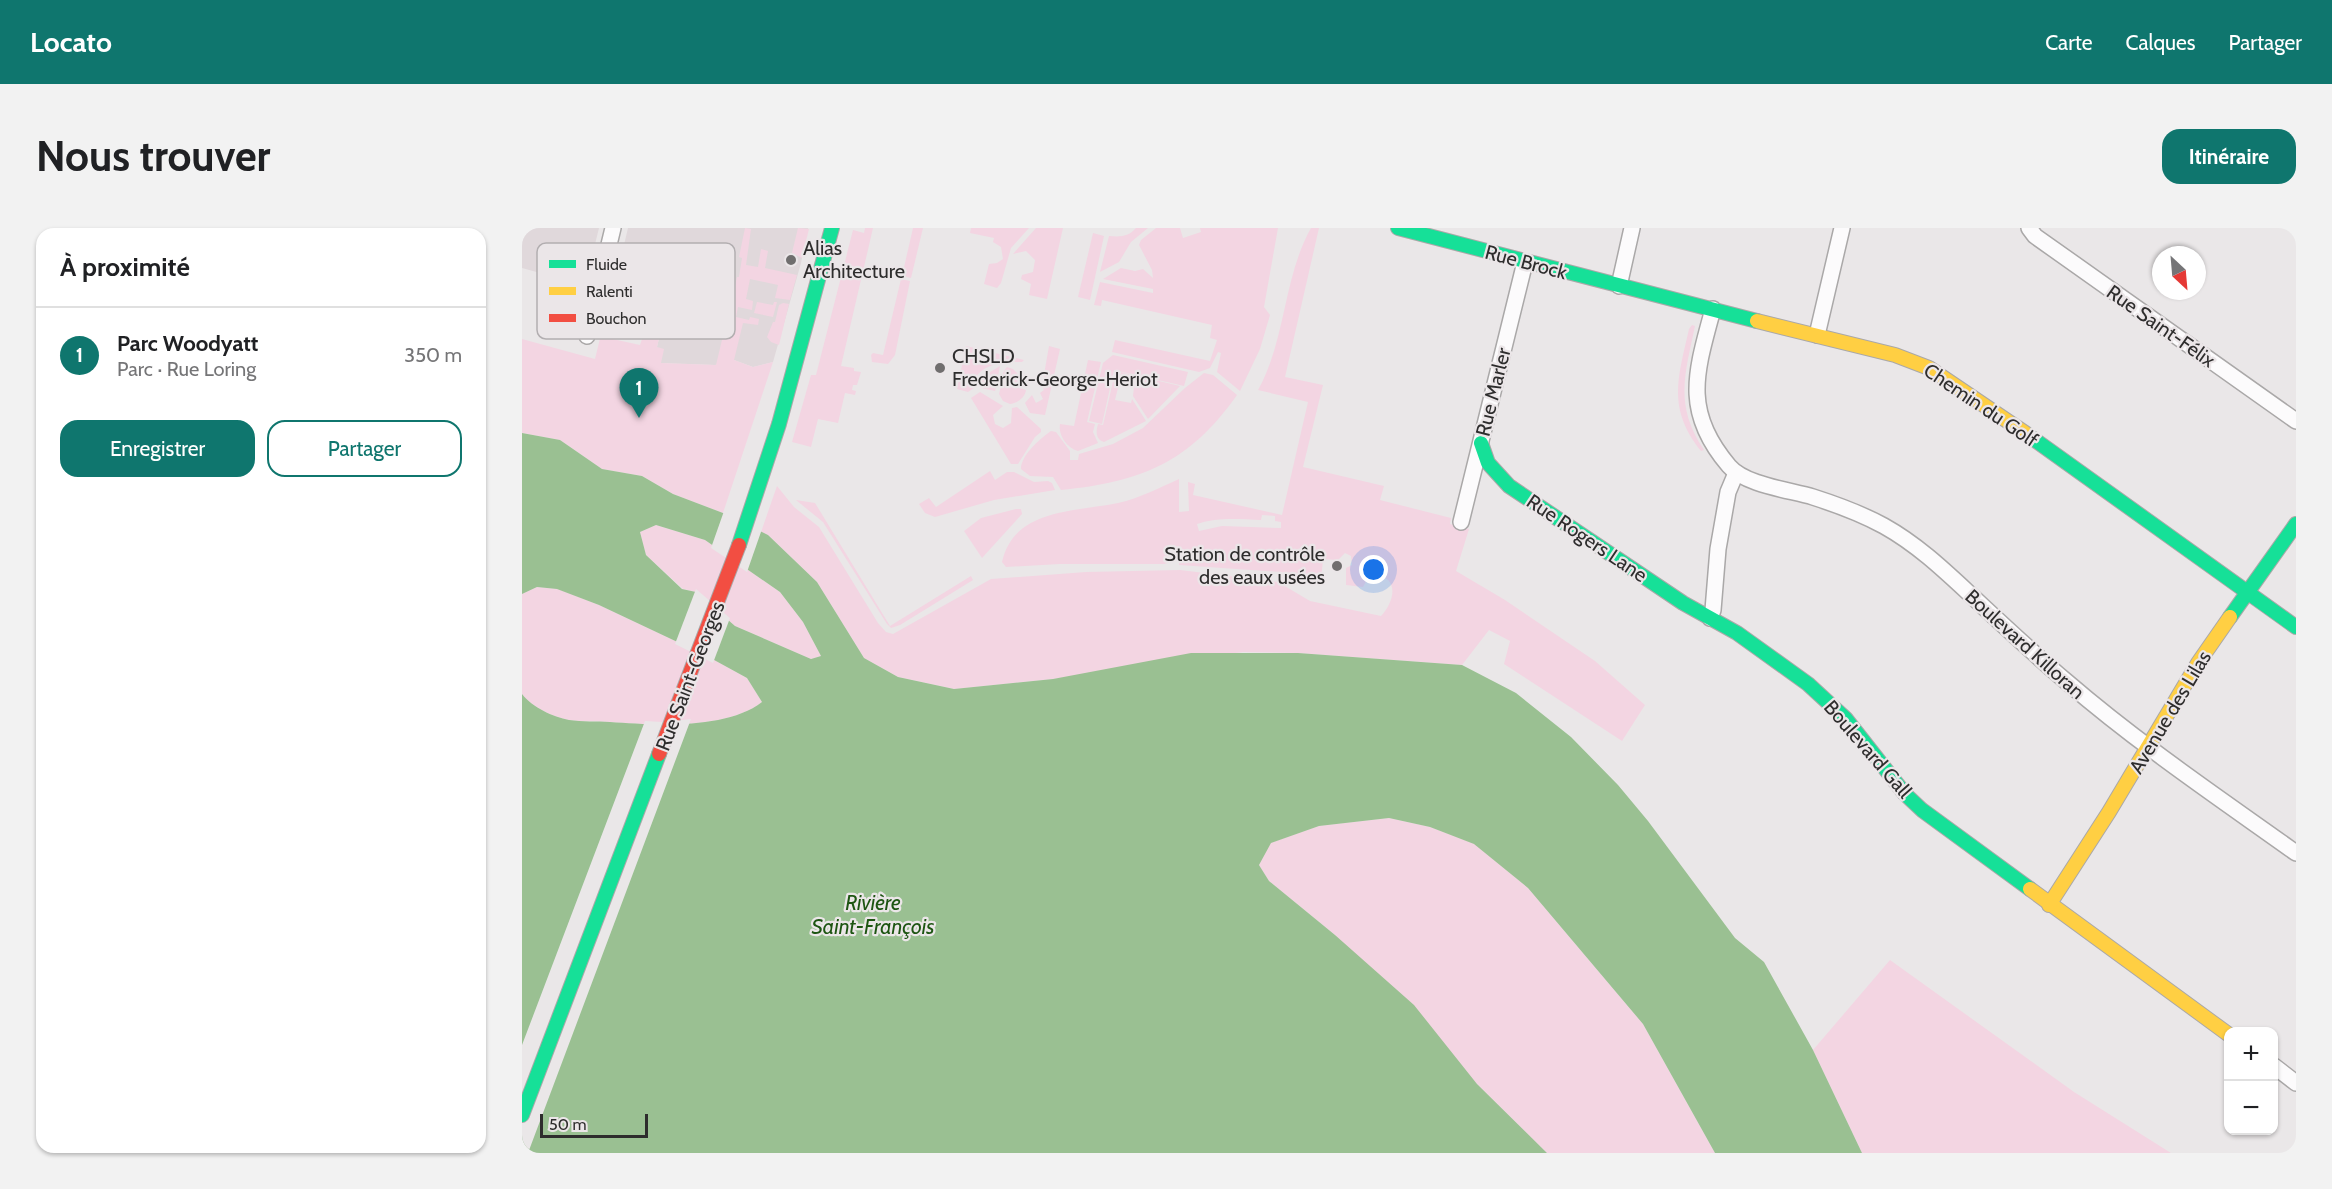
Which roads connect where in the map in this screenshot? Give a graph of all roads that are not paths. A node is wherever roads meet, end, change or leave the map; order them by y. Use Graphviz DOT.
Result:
graph roads {
  1 [pos="613,228"];
  2 [pos="831,228"];
  3 [pos="1398,228"];
  4 [pos="1632,228"];
  5 [pos="1842,228"];
  6 [pos="2029,228"];
  7 [pos="1419,231"];
  8 [pos="610,243"];
  9 [pos="1524,262"];
  10 [pos="1619,286"];
  11 [pos="1713,309"];
  12 [pos="1817,336"];
  13 [pos="2296,422"];
  14 [pos="1481,443"];
  15 [pos="1736,473"];
  16 [pos="1461,522"];
  17 [pos="2296,524"];
  18 [pos="2247,592"];
  19 [pos="1710,618"];
  20 [pos="2296,627"];
  21 [pos="2147,746"];
  22 [pos="2296,853"];
  23 [pos="2049,905"];
  24 [pos="2224,1030"];
  25 [pos="2278,1069"];
  26 [pos="2296,1083"];
  27 [pos="522,1114"];
  1 -- 8 [label="street"];
  2 -- 27 [label="street, Rue Saint-Georges"];
  3 -- 7 [label="street, Rue Brock"];
  4 -- 10 [label="street"];
  5 -- 12 [label="street"];
  6 -- 13 [label="street, Rue Saint-Félix"];
  7 -- 9 [label="street, Rue Brock"];
  9 -- 10 [label="street, Rue Brock"];
  9 -- 14 [label="street, Rue Marler"];
  10 -- 11 [label="street, Chemin du Golf"];
  11 -- 12 [label="street, Chemin du Golf"];
  11 -- 15 [label="street"];
  12 -- 18 [label="street, Chemin du Golf"];
  14 -- 16 [label="street, Rue Marler"];
  14 -- 19 [label="street, Rue Rogers Lane"];
  15 -- 19 [label="street"];
  15 -- 21 [label="street, Boulevard Killoran"];
  17 -- 18 [label="street, Avenue des Lilas"];
  18 -- 20 [label="street, Chemin du Golf"];
  18 -- 21 [label="street, Avenue des Lilas"];
  19 -- 23 [label="street, Boulevard Gall"];
  21 -- 22 [label="street, Boulevard Killoran"];
  21 -- 23 [label="street, Avenue des Lilas"];
  23 -- 24 [label="street, Boulevard Gall"];
  25 -- 26 [label="street"];
}
